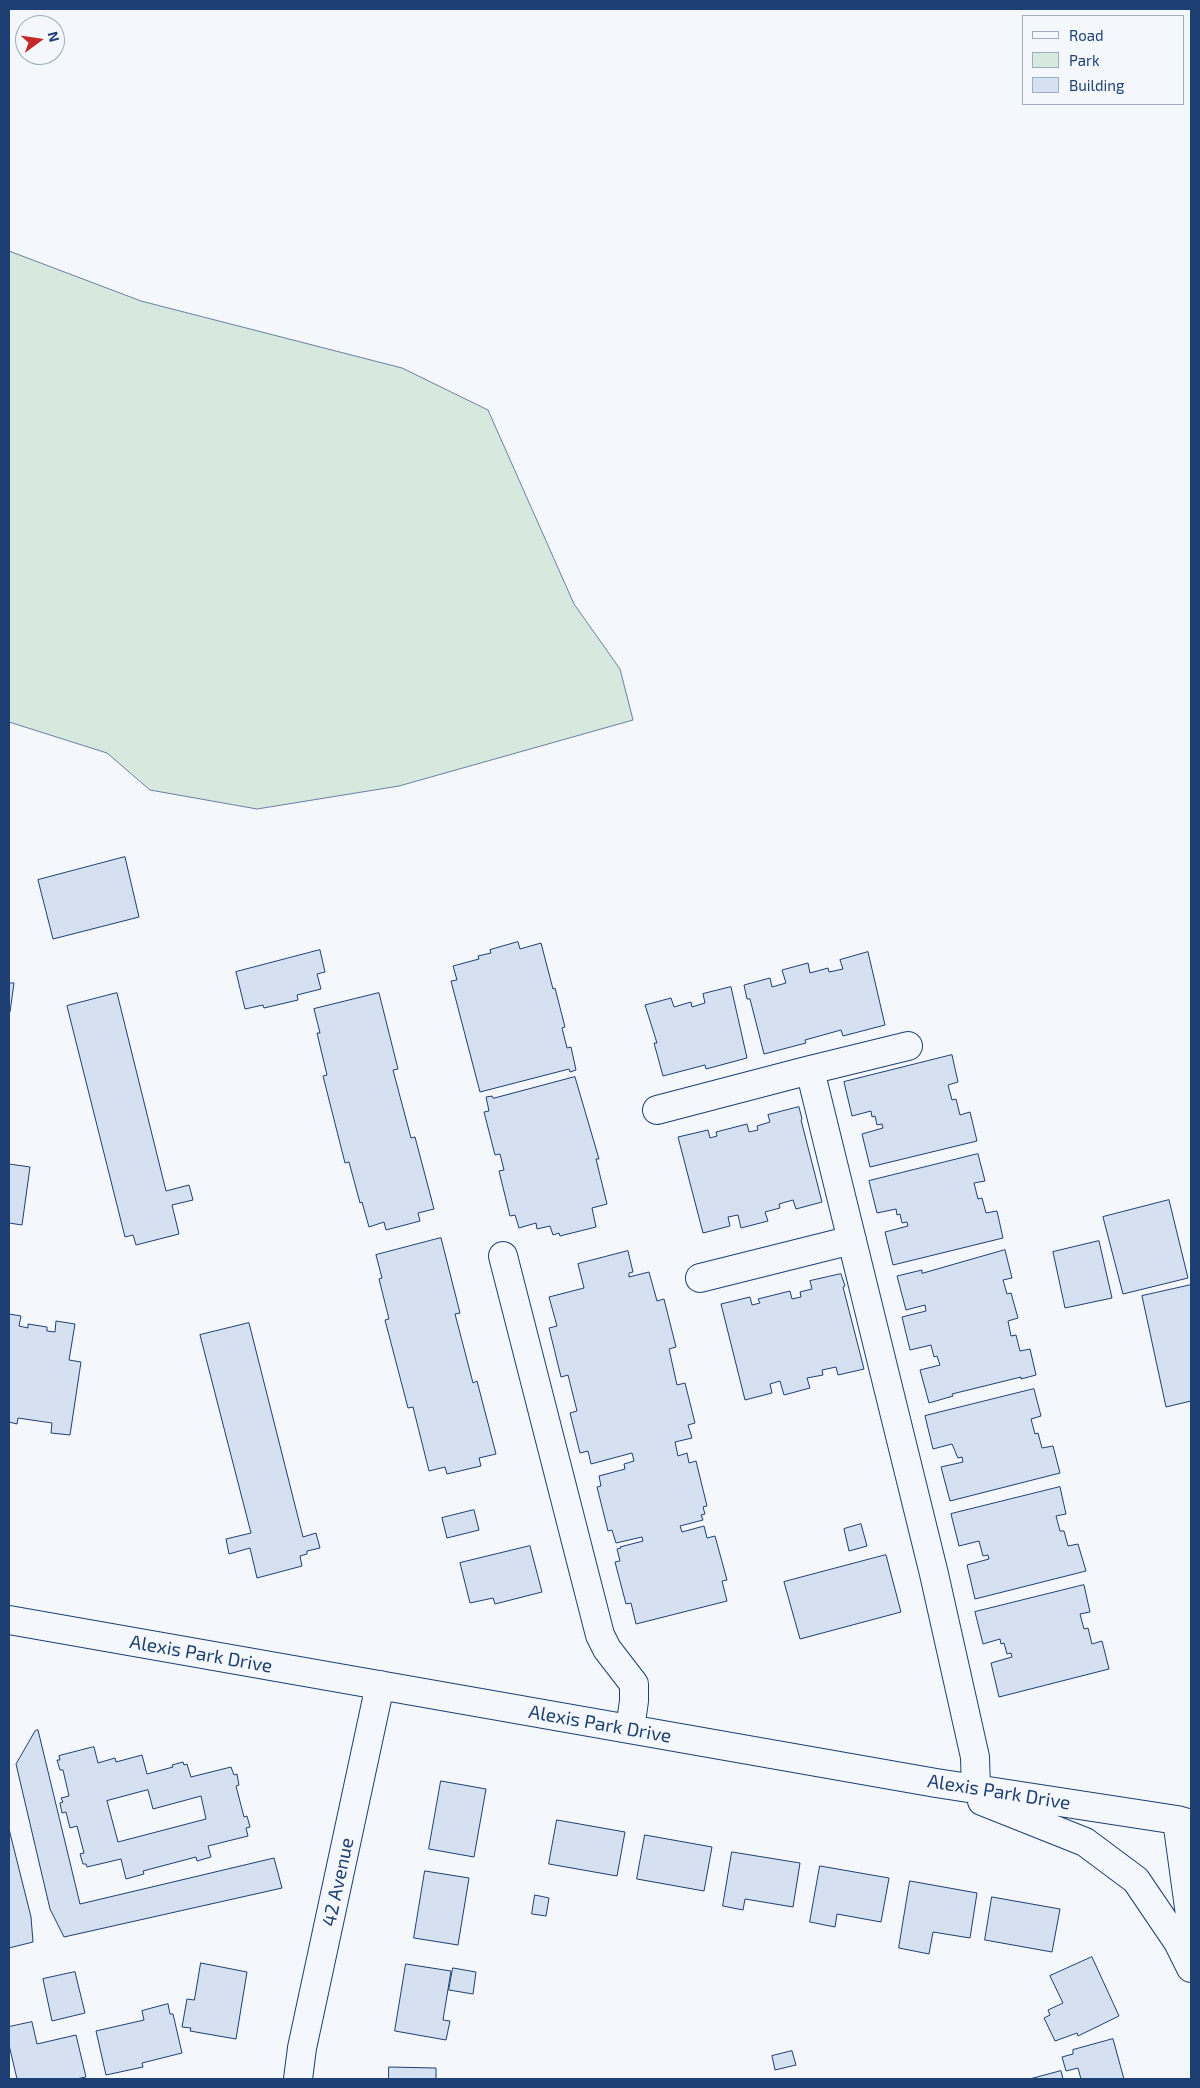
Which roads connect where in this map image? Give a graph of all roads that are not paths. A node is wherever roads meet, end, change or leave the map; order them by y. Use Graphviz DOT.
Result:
graph roads {
  1 [pos="908,1046"];
  2 [pos="810,1070"];
  3 [pos="657,1110"];
  4 [pos="852,1240"];
  5 [pos="503,1256"];
  6 [pos="700,1278"];
  7 [pos="9,1620"];
  8 [pos="380,1685"];
  9 [pos="630,1729"];
  10 [pos="936,1783"];
  11 [pos="976,1789"];
  12 [pos="1184,1822"];
  13 [pos="1191,1922"];
  14 [pos="1191,1968"];
  15 [pos="298,2079"];
  1 -- 2 [label="street"];
  2 -- 3 [label="street"];
  2 -- 4 [label="street"];
  4 -- 6 [label="street"];
  4 -- 11 [label="street"];
  5 -- 9 [label="street"];
  7 -- 8 [label="street, Alexis Park Drive"];
  8 -- 9 [label="street, Alexis Park Drive"];
  8 -- 15 [label="street, 42 Avenue"];
  9 -- 10 [label="street, Alexis Park Drive"];
  10 -- 11 [label="street, Alexis Park Drive"];
  10 -- 14 [label="street"];
  11 -- 12 [label="street, Alexis Park Drive"];
  12 -- 13 [label="street"];
}
